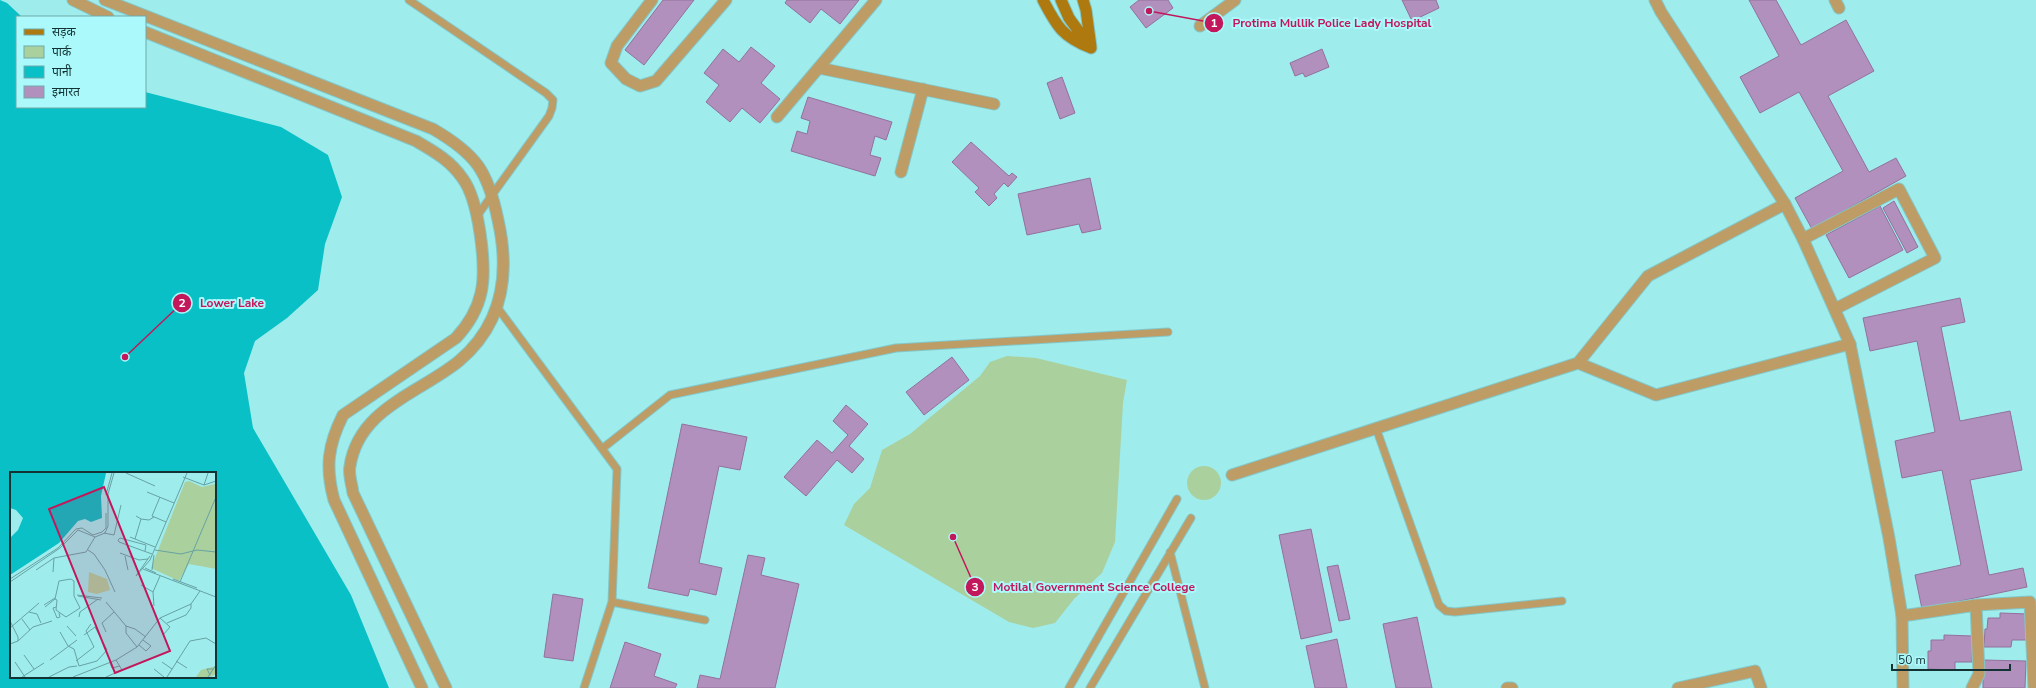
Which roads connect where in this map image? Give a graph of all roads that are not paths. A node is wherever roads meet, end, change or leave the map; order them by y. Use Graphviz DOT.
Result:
graph roads {
  1 [pos="73,0"];
  2 [pos="105,0"];
  3 [pos="409,0"];
  4 [pos="652,0"];
  5 [pos="726,0"];
  6 [pos="876,0"];
  7 [pos="1043,0"];
  8 [pos="1061,0"];
  9 [pos="1082,0"];
  10 [pos="1235,0"];
  11 [pos="1656,0"];
  12 [pos="106,16"];
  13 [pos="146,16"];
  14 [pos="146,16"];
  15 [pos="1200,26"];
  16 [pos="146,32"];
  17 [pos="1091,48"];
  18 [pos="819,68"];
  19 [pos="923,89"];
  20 [pos="994,104"];
  21 [pos="777,117"];
  22 [pos="901,172"];
  23 [pos="492,192"];
  24 [pos="1785,204"];
  25 [pos="477,216"];
  26 [pos="1803,238"];
  27 [pos="497,307"];
  28 [pos="1836,309"];
  29 [pos="1168,332"];
  30 [pos="1850,344"];
  31 [pos="1578,363"];
  32 [pos="1376,428"];
  33 [pos="603,448"];
  34 [pos="1232,475"];
  35 [pos="1177,499"];
  36 [pos="1191,518"];
  37 [pos="1170,552"];
  38 [pos="1562,601"];
  39 [pos="612,602"];
  40 [pos="1976,605"];
  41 [pos="1902,616"];
  42 [pos="706,620"];
  43 [pos="422,688"];
  44 [pos="446,688"];
  45 [pos="584,688"];
  46 [pos="1069,688"];
  47 [pos="1090,688"];
  48 [pos="1205,688"];
  49 [pos="1507,688"];
  50 [pos="1512,688"];
  51 [pos="1678,688"];
  52 [pos="1761,688"];
  53 [pos="1904,688"];
  54 [pos="1972,688"];
  55 [pos="2034,688"];
  1 -- 12 [label="street"];
  2 -- 13 [label="street"];
  3 -- 23 [label="lane"];
  4 -- 5 [label="street"];
  6 -- 18 [label="street"];
  7 -- 17 [label="main road"];
  8 -- 17 [label="main road"];
  9 -- 17 [label="main road"];
  10 -- 15 [label="street"];
  11 -- 24 [label="street"];
  14 -- 23 [label="street"];
  16 -- 25 [label="street"];
  18 -- 19 [label="street"];
  18 -- 21 [label="street"];
  19 -- 20 [label="street"];
  19 -- 22 [label="street"];
  23 -- 25 [label="lane"];
  23 -- 27 [label="street"];
  24 -- 26 [label="street"];
  24 -- 31 [label="street"];
  25 -- 43 [label="street"];
  26 -- 28 [label="street"];
  26 -- 28 [label="street"];
  27 -- 33 [label="lane"];
  27 -- 44 [label="street"];
  28 -- 30 [label="street"];
  29 -- 33 [label="lane"];
  30 -- 31 [label="street"];
  30 -- 41 [label="street"];
  31 -- 32 [label="street"];
  32 -- 34 [label="street"];
  32 -- 38 [label="lane"];
  33 -- 39 [label="lane"];
  35 -- 46 [label="lane"];
  36 -- 37 [label="lane"];
  37 -- 47 [label="lane"];
  37 -- 48 [label="lane"];
  39 -- 42 [label="lane"];
  39 -- 45 [label="lane"];
  40 -- 41 [label="street"];
  40 -- 54 [label="street"];
  40 -- 55 [label="street"];
  41 -- 53 [label="street"];
  49 -- 50 [label="street"];
  51 -- 52 [label="street"];
}
